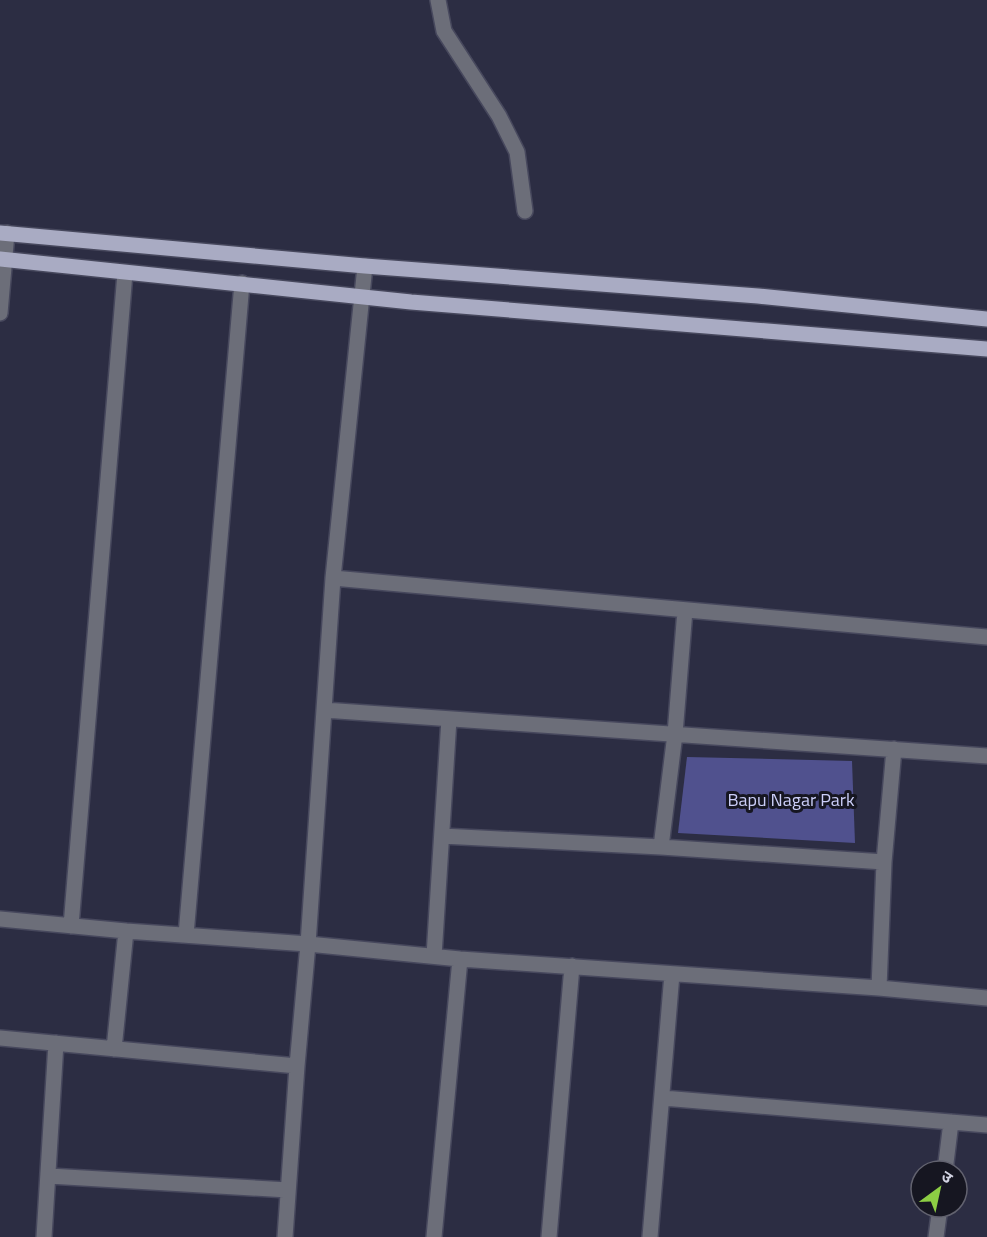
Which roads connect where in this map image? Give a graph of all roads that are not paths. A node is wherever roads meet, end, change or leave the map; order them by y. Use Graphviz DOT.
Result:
graph roads {
  1 [pos="438,0"];
  2 [pos="525,211"];
  3 [pos="4,233"];
  4 [pos="2,259"];
  5 [pos="365,266"];
  6 [pos="125,273"];
  7 [pos="242,283"];
  8 [pos="362,296"];
  9 [pos="0,313"];
  10 [pos="987,319"];
  11 [pos="987,349"];
  12 [pos="333,578"];
  13 [pos="686,610"];
  14 [pos="987,637"];
  15 [pos="324,710"];
  16 [pos="449,719"];
  17 [pos="675,734"];
  18 [pos="894,749"];
  19 [pos="987,756"];
  20 [pos="442,836"];
  21 [pos="661,847"];
  22 [pos="884,862"];
  23 [pos="0,919"];
  24 [pos="71,926"];
  25 [pos="126,931"];
  26 [pos="186,935"];
  27 [pos="308,944"];
  28 [pos="434,957"];
  29 [pos="460,959"];
  30 [pos="572,966"];
  31 [pos="672,974"];
  32 [pos="879,988"];
  33 [pos="987,998"];
  34 [pos="0,1038"];
  35 [pos="56,1043"];
  36 [pos="114,1049"];
  37 [pos="297,1066"];
  38 [pos="663,1098"];
  39 [pos="951,1122"];
  40 [pos="987,1125"];
  41 [pos="946,1159"];
  42 [pos="49,1176"];
  43 [pos="288,1190"];
  44 [pos="938,1219"];
  45 [pos="44,1237"];
  46 [pos="285,1237"];
  47 [pos="434,1237"];
  48 [pos="549,1237"];
  49 [pos="650,1237"];
  50 [pos="936,1237"];
  1 -- 2 [label="street"];
  3 -- 4 [label="street"];
  3 -- 5 [label="main road"];
  4 -- 6 [label="main road"];
  4 -- 9 [label="street"];
  5 -- 8 [label="street"];
  5 -- 10 [label="main road"];
  6 -- 7 [label="main road"];
  6 -- 24 [label="street"];
  7 -- 8 [label="main road"];
  7 -- 26 [label="street"];
  8 -- 11 [label="main road"];
  8 -- 12 [label="street"];
  12 -- 13 [label="street"];
  12 -- 15 [label="street"];
  13 -- 14 [label="street"];
  13 -- 17 [label="street"];
  15 -- 16 [label="street"];
  15 -- 27 [label="street"];
  16 -- 17 [label="street"];
  16 -- 20 [label="street"];
  17 -- 18 [label="street"];
  17 -- 21 [label="street"];
  18 -- 19 [label="street"];
  18 -- 22 [label="street"];
  20 -- 21 [label="street"];
  20 -- 28 [label="street"];
  21 -- 22 [label="street"];
  22 -- 32 [label="street"];
  23 -- 24 [label="street"];
  24 -- 25 [label="street"];
  25 -- 26 [label="street"];
  25 -- 36 [label="street"];
  26 -- 27 [label="street"];
  27 -- 28 [label="street"];
  27 -- 37 [label="street"];
  28 -- 29 [label="street"];
  29 -- 30 [label="street"];
  29 -- 47 [label="street"];
  30 -- 31 [label="street"];
  30 -- 48 [label="street"];
  31 -- 32 [label="street"];
  31 -- 38 [label="street"];
  32 -- 33 [label="street"];
  34 -- 35 [label="street"];
  35 -- 36 [label="street"];
  35 -- 42 [label="street"];
  36 -- 37 [label="street"];
  37 -- 43 [label="street"];
  38 -- 39 [label="street"];
  38 -- 49 [label="street"];
  39 -- 40 [label="street"];
  39 -- 41 [label="street"];
  42 -- 43 [label="street"];
  42 -- 45 [label="street"];
  43 -- 46 [label="street"];
  44 -- 50 [label="street"];
}
